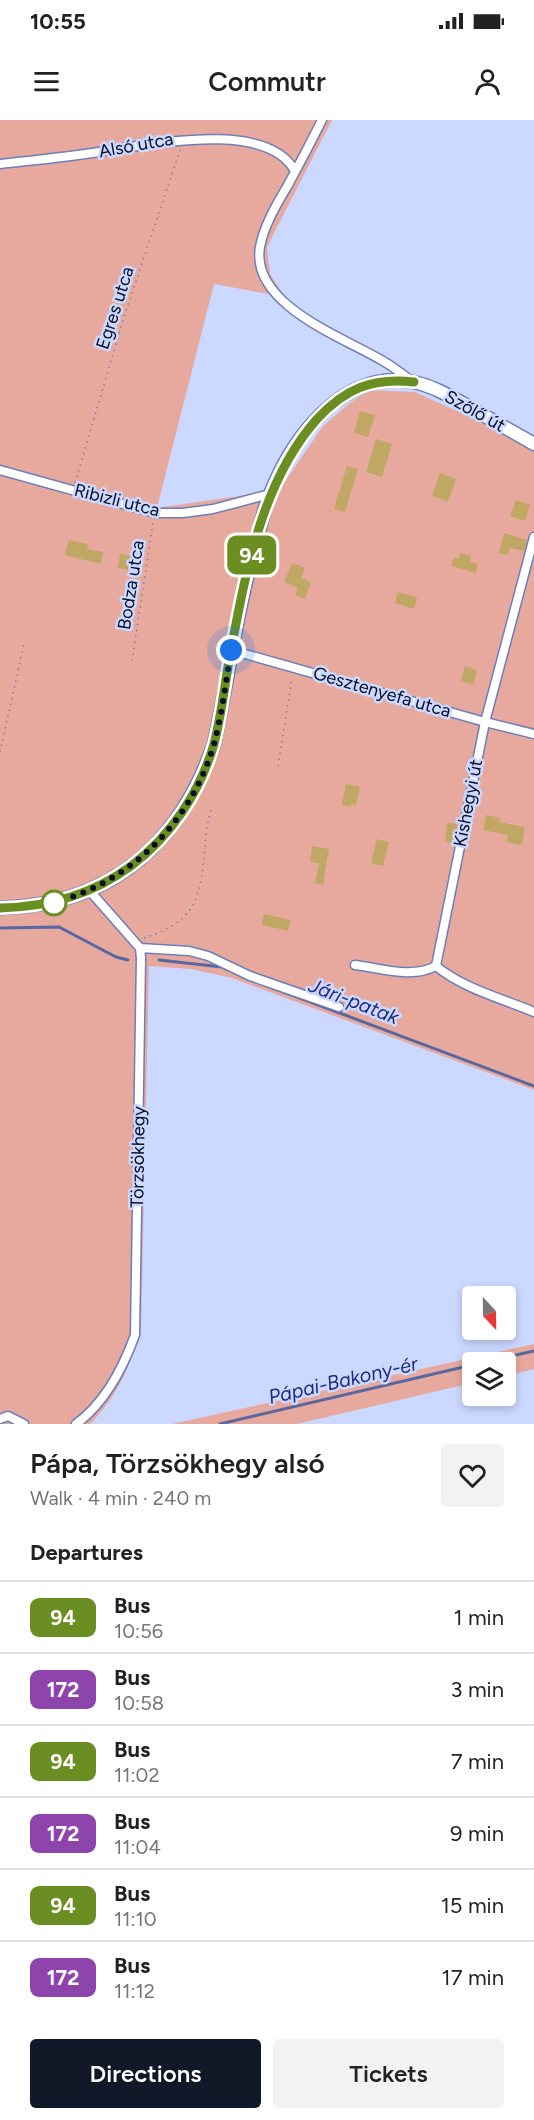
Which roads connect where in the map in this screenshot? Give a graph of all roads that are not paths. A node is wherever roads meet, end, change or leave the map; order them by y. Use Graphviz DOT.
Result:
graph roads {
  1 [pos="322,120"];
  2 [pos="0,164"];
  3 [pos="295,171"];
  4 [pos="414,382"];
  5 [pos="534,444"];
  6 [pos="0,470"];
  7 [pos="270,494"];
  8 [pos="534,537"];
  9 [pos="231,650"];
  10 [pos="485,722"];
  11 [pos="534,734"];
  12 [pos="89,891"];
  13 [pos="0,908"];
  14 [pos="137,945"];
  15 [pos="355,965"];
  16 [pos="436,966"];
  17 [pos="339,1006"];
  18 [pos="534,1012"];
  19 [pos="4,1418"];
  20 [pos="24,1424"];
  21 [pos="76,1424"];
  1 -- 3 [label="street"];
  2 -- 3 [label="street, Alsó utca"];
  3 -- 4 [label="street"];
  4 -- 5 [label="main road, Szőlő út"];
  4 -- 7 [label="main road"];
  6 -- 7 [label="street, Ribizli utca"];
  7 -- 9 [label="main road"];
  8 -- 10 [label="street, Kishegyi út"];
  9 -- 10 [label="street, Gesztenyefa utca"];
  9 -- 12 [label="main road"];
  10 -- 11 [label="street, Gesztenyefa utca"];
  10 -- 16 [label="street, Kishegyi út"];
  12 -- 13 [label="main road"];
  12 -- 14 [label="street"];
  14 -- 17 [label="street"];
  14 -- 21 [label="street, Törzsökhegy"];
  15 -- 16 [label="street"];
  16 -- 18 [label="street"];
  19 -- 20 [label="street"];
}
